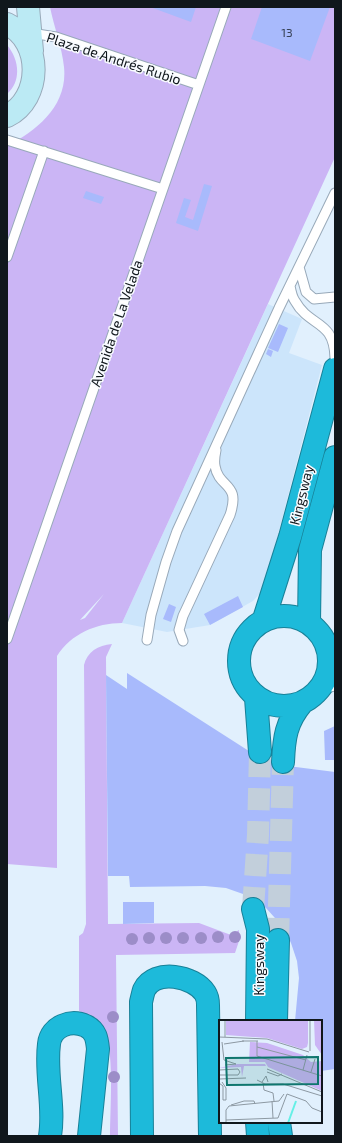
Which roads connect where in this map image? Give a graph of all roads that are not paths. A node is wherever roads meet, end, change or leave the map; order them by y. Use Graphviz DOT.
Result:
graph roads {
  1 [pos="28,7"];
  2 [pos="226,7"];
  3 [pos="7,24"];
  4 [pos="29,33"];
  5 [pos="32,55"];
  6 [pos="199,85"];
  7 [pos="7,116"];
  8 [pos="7,140"];
  9 [pos="44,151"];
  10 [pos="163,189"];
  11 [pos="335,193"];
  12 [pos="7,257"];
  13 [pos="299,267"];
  14 [pos="290,286"];
  15 [pos="335,297"];
  16 [pos="335,358"];
  17 [pos="335,369"];
  18 [pos="217,445"];
  19 [pos="335,457"];
  20 [pos="264,619"];
  21 [pos="309,623"];
  22 [pos="7,639"];
  23 [pos="147,640"];
  24 [pos="183,641"];
  25 [pos="331,652"];
  26 [pos="327,688"];
  27 [pos="256,698"];
  28 [pos="302,703"];
  29 [pos="260,752"];
  30 [pos="283,762"];
  31 [pos="278,940"];
  32 [pos="247,1020"];
  33 [pos="257,1020"];
  34 [pos="276,1020"];
  35 [pos="247,1123"];
  36 [pos="257,1123"];
  37 [pos="279,1123"];
  38 [pos="50,1136"];
  39 [pos="89,1136"];
  40 [pos="142,1136"];
  41 [pos="210,1136"];
  42 [pos="247,1136"];
  43 [pos="258,1136"];
  44 [pos="281,1136"];
  1 -- 4 [label="main road"];
  2 -- 6 [label="lane, Avenida de La Velada"];
  3 -- 5 [label="main road, Plaza de Andrés Rubio"];
  4 -- 5 [label="main road"];
  4 -- 6 [label="lane, Plaza de Andrés Rubio"];
  5 -- 7 [label="main road, Plaza de Andrés Rubio"];
  6 -- 10 [label="lane, Avenida de La Velada"];
  8 -- 9 [label="lane"];
  9 -- 10 [label="lane"];
  9 -- 12 [label="lane"];
  10 -- 22 [label="lane, Avenida de La Velada"];
  11 -- 13 [label="lane"];
  13 -- 14 [label="lane"];
  13 -- 15 [label="lane"];
  14 -- 16 [label="lane"];
  14 -- 18 [label="lane"];
  17 -- 20 [label="highway, Kingsway"];
  18 -- 23 [label="lane"];
  18 -- 24 [label="lane"];
  19 -- 21 [label="highway, Kingsway"];
  20 -- 21 [label="highway"];
  20 -- 27 [label="highway"];
  21 -- 25 [label="highway"];
  25 -- 26 [label="highway"];
  26 -- 28 [label="highway"];
  27 -- 28 [label="highway"];
  27 -- 29 [label="highway"];
  28 -- 30 [label="highway"];
  31 -- 34 [label="highway, Kingsway"];
  32 -- 33 [label="highway, Kingsway"];
  35 -- 42 [label="highway"];
  36 -- 43 [label="highway"];
  37 -- 44 [label="highway"];
  38 -- 39 [label="highway"];
  40 -- 41 [label="highway"];
}
